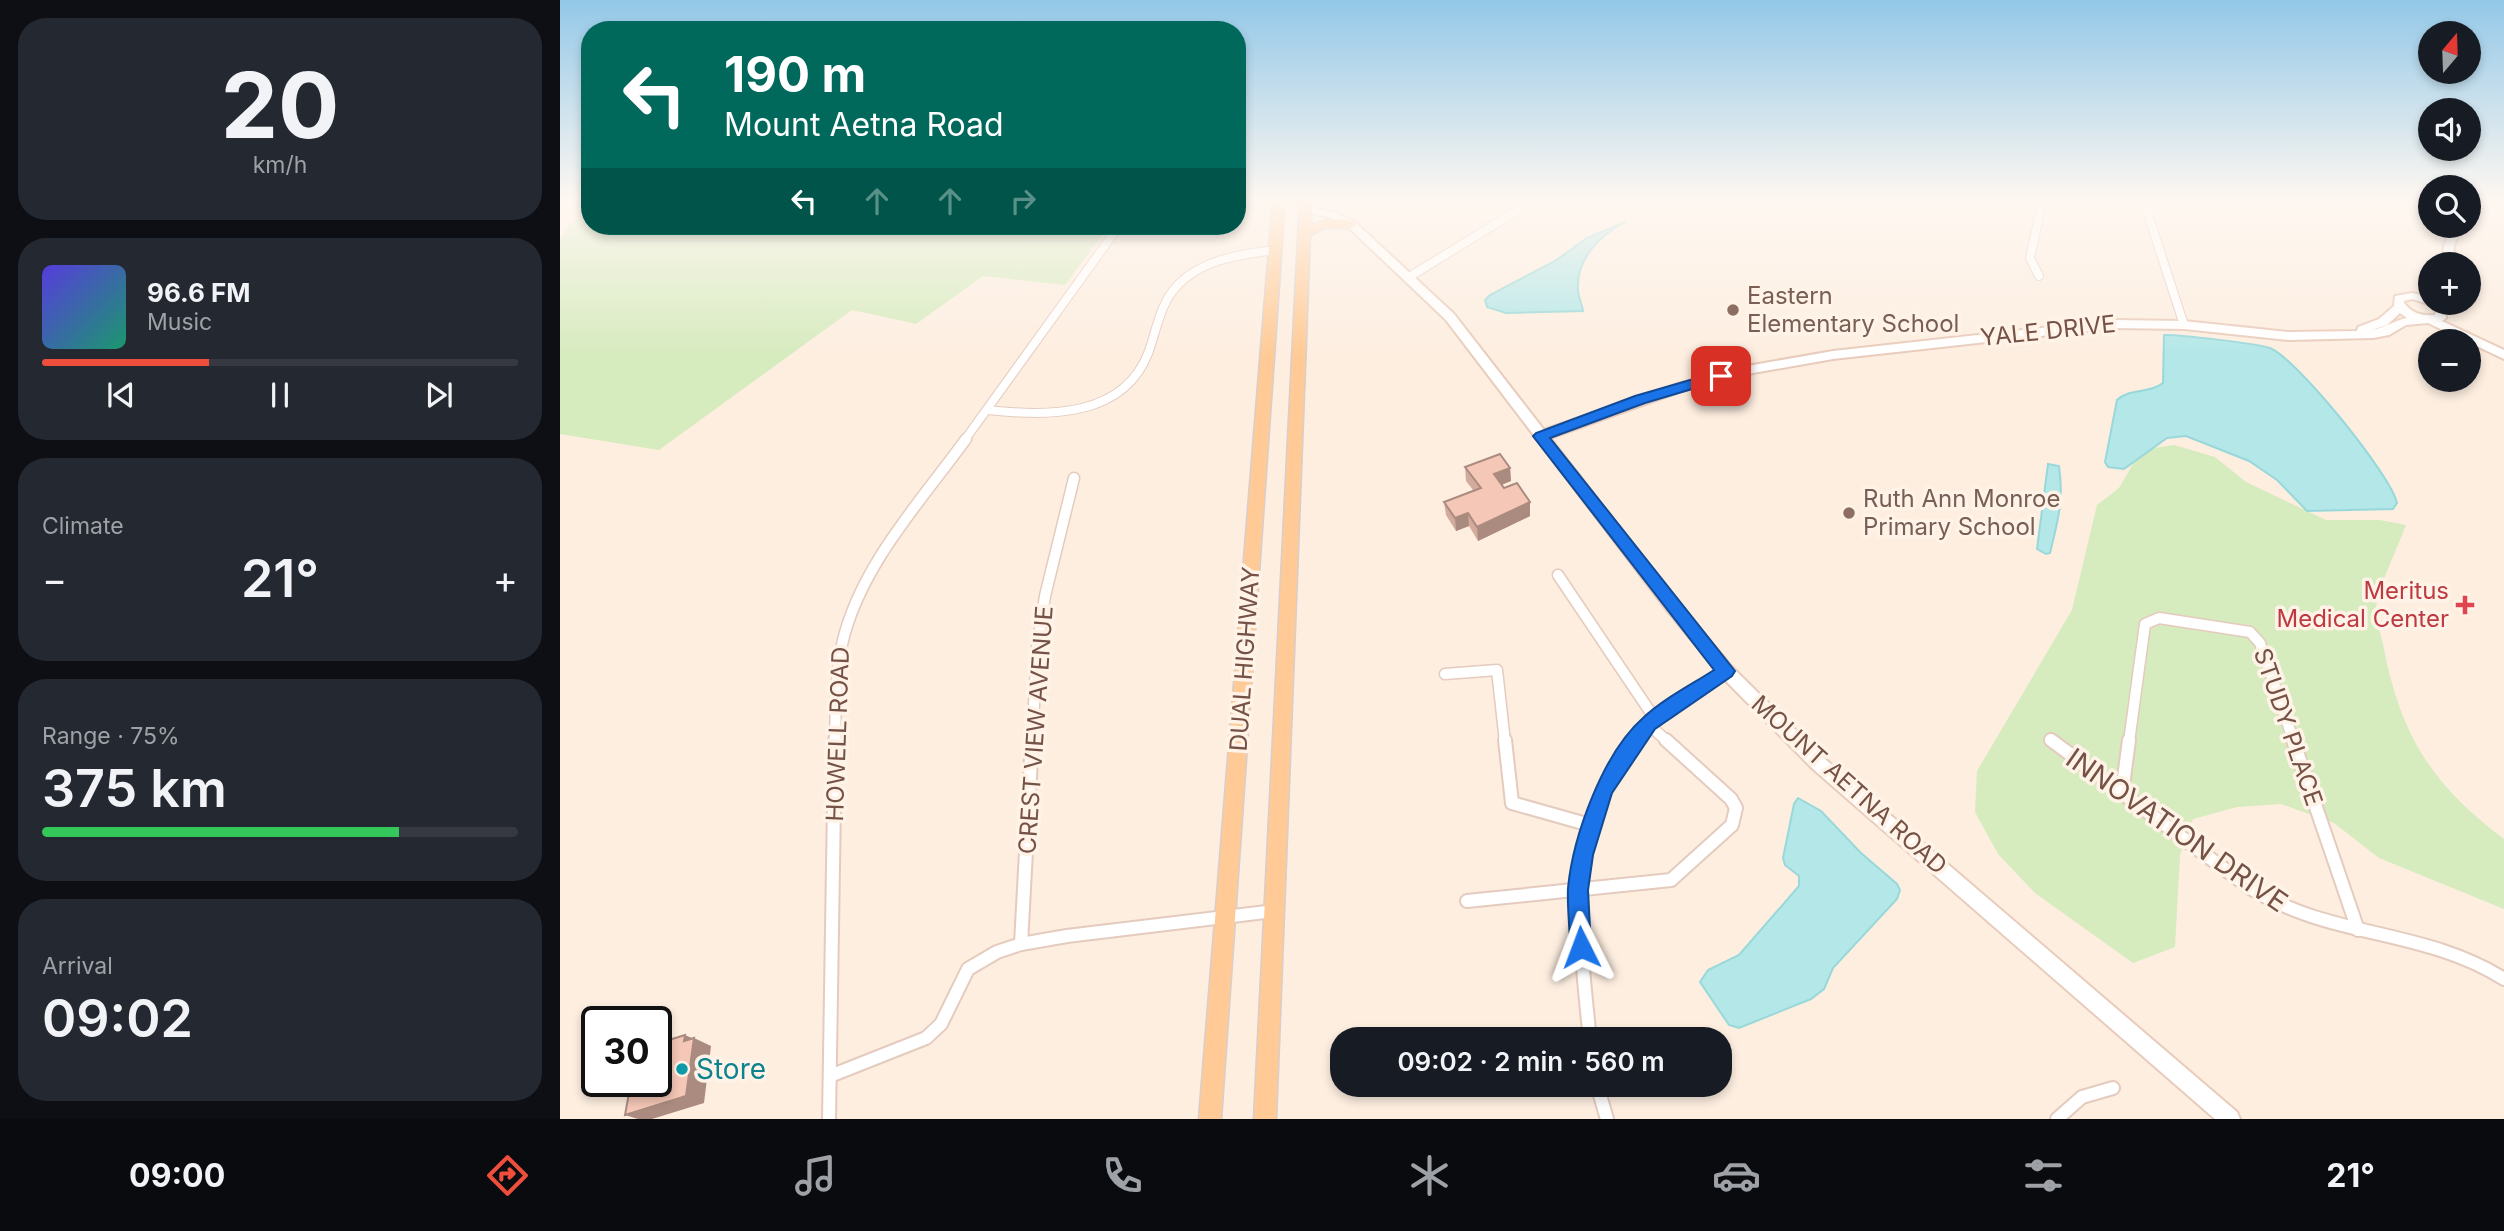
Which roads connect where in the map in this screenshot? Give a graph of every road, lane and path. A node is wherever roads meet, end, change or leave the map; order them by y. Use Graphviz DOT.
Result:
graph roads {
  1 [pos="1101,251"];
  2 [pos="1270,251"];
  3 [pos="1275,251"];
  4 [pos="1288,251"];
  5 [pos="1303,251"];
  6 [pos="1381,251"];
  7 [pos="1452,251"];
  8 [pos="2031,251"];
  9 [pos="2160,251"];
  10 [pos="2039,276"];
  11 [pos="1409,277"];
  12 [pos="2418,296"];
  13 [pos="2399,307"];
  14 [pos="2418,314"];
  15 [pos="2422,315"];
  16 [pos="2441,315"];
  17 [pos="2442,315"];
  18 [pos="2183,325"];
  19 [pos="2396,327"];
  20 [pos="2438,329"];
  21 [pos="2457,329"];
  22 [pos="2358,333"];
  23 [pos="2481,344"];
  24 [pos="2504,349"];
  25 [pos="2504,355"];
  26 [pos="1298,356"];
  27 [pos="987,410"];
  28 [pos="1541,436"];
  29 [pos="1074,478"];
  30 [pos="1558,575"];
  31 [pos="1726,671"];
  32 [pos="1446,674"];
  33 [pos="1652,721"];
  34 [pos="2050,740"];
  35 [pos="2122,793"];
  36 [pos="1590,825"];
  37 [pos="1578,890"];
  38 [pos="1467,901"];
  39 [pos="1273,911"];
  40 [pos="1226,916"];
  41 [pos="2358,930"];
  42 [pos="1021,944"];
  43 [pos="2504,979"];
  44 [pos="1589,1027"];
  45 [pos="830,1076"];
  46 [pos="2113,1088"];
  47 [pos="1601,1097"];
  48 [pos="829,1119"];
  49 [pos="1210,1119"];
  50 [pos="1265,1119"];
  51 [pos="1607,1119"];
  52 [pos="2057,1119"];
  53 [pos="2230,1119"];
  1 -- 27 [label="street, HOWELL ROAD"];
  2 -- 27 [label="street"];
  3 -- 40 [label="main road, DUAL HIGHWAY"];
  4 -- 26 [label="main road"];
  5 -- 26 [label="main road, DUAL HIGHWAY"];
  6 -- 11 [label="street, MOUNT AETNA ROAD"];
  7 -- 11 [label="street"];
  8 -- 10 [label="street"];
  9 -- 18 [label="street"];
  11 -- 28 [label="street, MOUNT AETNA ROAD"];
  12 -- 13 [label="street, YALE DRIVE"];
  13 -- 14 [label="street"];
  13 -- 22 [label="street, YALE DRIVE"];
  15 -- 19 [label="street, YALE DRIVE"];
  16 -- 21 [label="street"];
  17 -- 24 [label="street"];
  18 -- 22 [label="street, YALE DRIVE"];
  18 -- 28 [label="street, YALE DRIVE"];
  19 -- 20 [label="street"];
  19 -- 22 [label="street, YALE DRIVE"];
  23 -- 25 [label="street"];
  26 -- 39 [label="main road, DUAL HIGHWAY"];
  27 -- 45 [label="street, HOWELL ROAD"];
  28 -- 31 [label="street, MOUNT AETNA ROAD"];
  29 -- 42 [label="street, CREST VIEW AVENUE"];
  30 -- 33 [label="street"];
  31 -- 33 [label="street"];
  31 -- 53 [label="street, MOUNT AETNA ROAD"];
  32 -- 36 [label="street"];
  33 -- 36 [label="street"];
  33 -- 37 [label="street"];
  34 -- 35 [label="street, INNOVATION DRIVE"];
  35 -- 41 [label="street, INNOVATION DRIVE"];
  35 -- 41 [label="street, STUDY PLACE"];
  36 -- 37 [label="street"];
  37 -- 38 [label="street"];
  37 -- 44 [label="street"];
  39 -- 40 [label="street"];
  39 -- 50 [label="main road, DUAL HIGHWAY"];
  40 -- 42 [label="street"];
  40 -- 49 [label="main road, DUAL HIGHWAY"];
  41 -- 43 [label="street, INNOVATION DRIVE"];
  42 -- 45 [label="street"];
  45 -- 48 [label="street, HOWELL ROAD"];
  46 -- 52 [label="street"];
  47 -- 51 [label="street"];
}
